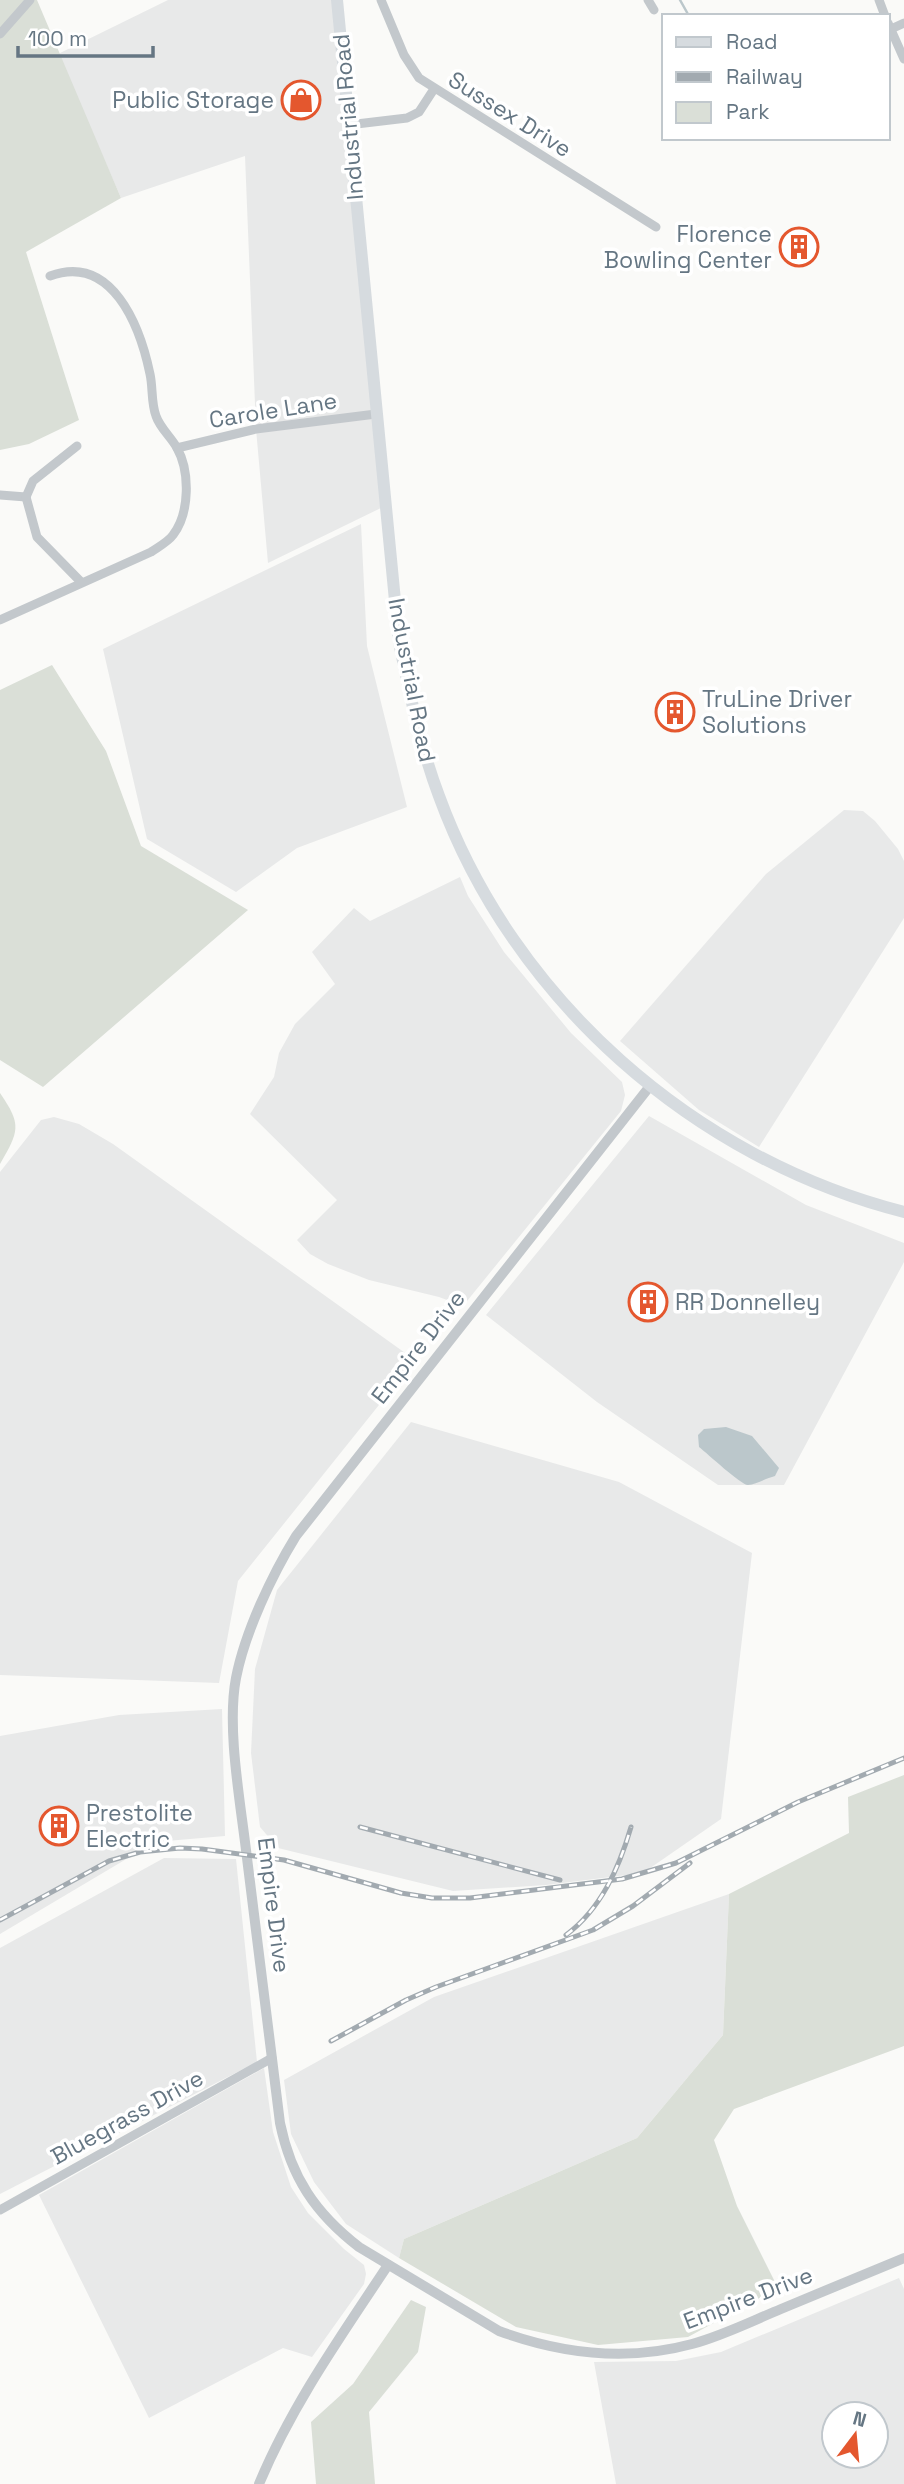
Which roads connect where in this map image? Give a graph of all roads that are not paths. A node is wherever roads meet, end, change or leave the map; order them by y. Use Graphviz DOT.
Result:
graph roads {
  1 [pos="30,0"];
  2 [pos="337,0"];
  3 [pos="381,0"];
  4 [pos="648,0"];
  5 [pos="654,10"];
  6 [pos="904,23"];
  7 [pos="890,26"];
  8 [pos="0,34"];
  9 [pos="904,59"];
  10 [pos="434,89"];
  11 [pos="348,125"];
  12 [pos="656,227"];
  13 [pos="50,276"];
  14 [pos="376,414"];
  15 [pos="77,446"];
  16 [pos="177,448"];
  17 [pos="0,495"];
  18 [pos="26,497"];
  19 [pos="81,582"];
  20 [pos="0,621"];
  21 [pos="650,1086"];
  22 [pos="904,1212"];
  23 [pos="272,2058"];
  24 [pos="0,2210"];
  25 [pos="904,2258"];
  26 [pos="388,2265"];
  27 [pos="259,2484"];
  1 -- 8 [label="street"];
  2 -- 11 [label="main road, Industrial Road"];
  3 -- 10 [label="street, Sussex Drive"];
  4 -- 5 [label="street"];
  6 -- 7 [label="street"];
  7 -- 9 [label="street"];
  10 -- 11 [label="street"];
  10 -- 12 [label="street, Sussex Drive"];
  11 -- 14 [label="main road, Industrial Road"];
  13 -- 16 [label="street"];
  14 -- 16 [label="street, Carole Lane"];
  14 -- 21 [label="main road, Industrial Road"];
  15 -- 18 [label="street"];
  16 -- 19 [label="street"];
  17 -- 18 [label="street"];
  18 -- 19 [label="street"];
  19 -- 20 [label="street"];
  21 -- 22 [label="main road, Industrial Road"];
  21 -- 23 [label="street, Empire Drive"];
  23 -- 24 [label="street, Bluegrass Drive"];
  23 -- 26 [label="street, Empire Drive"];
  25 -- 26 [label="street, Empire Drive"];
  26 -- 27 [label="street"];
}
